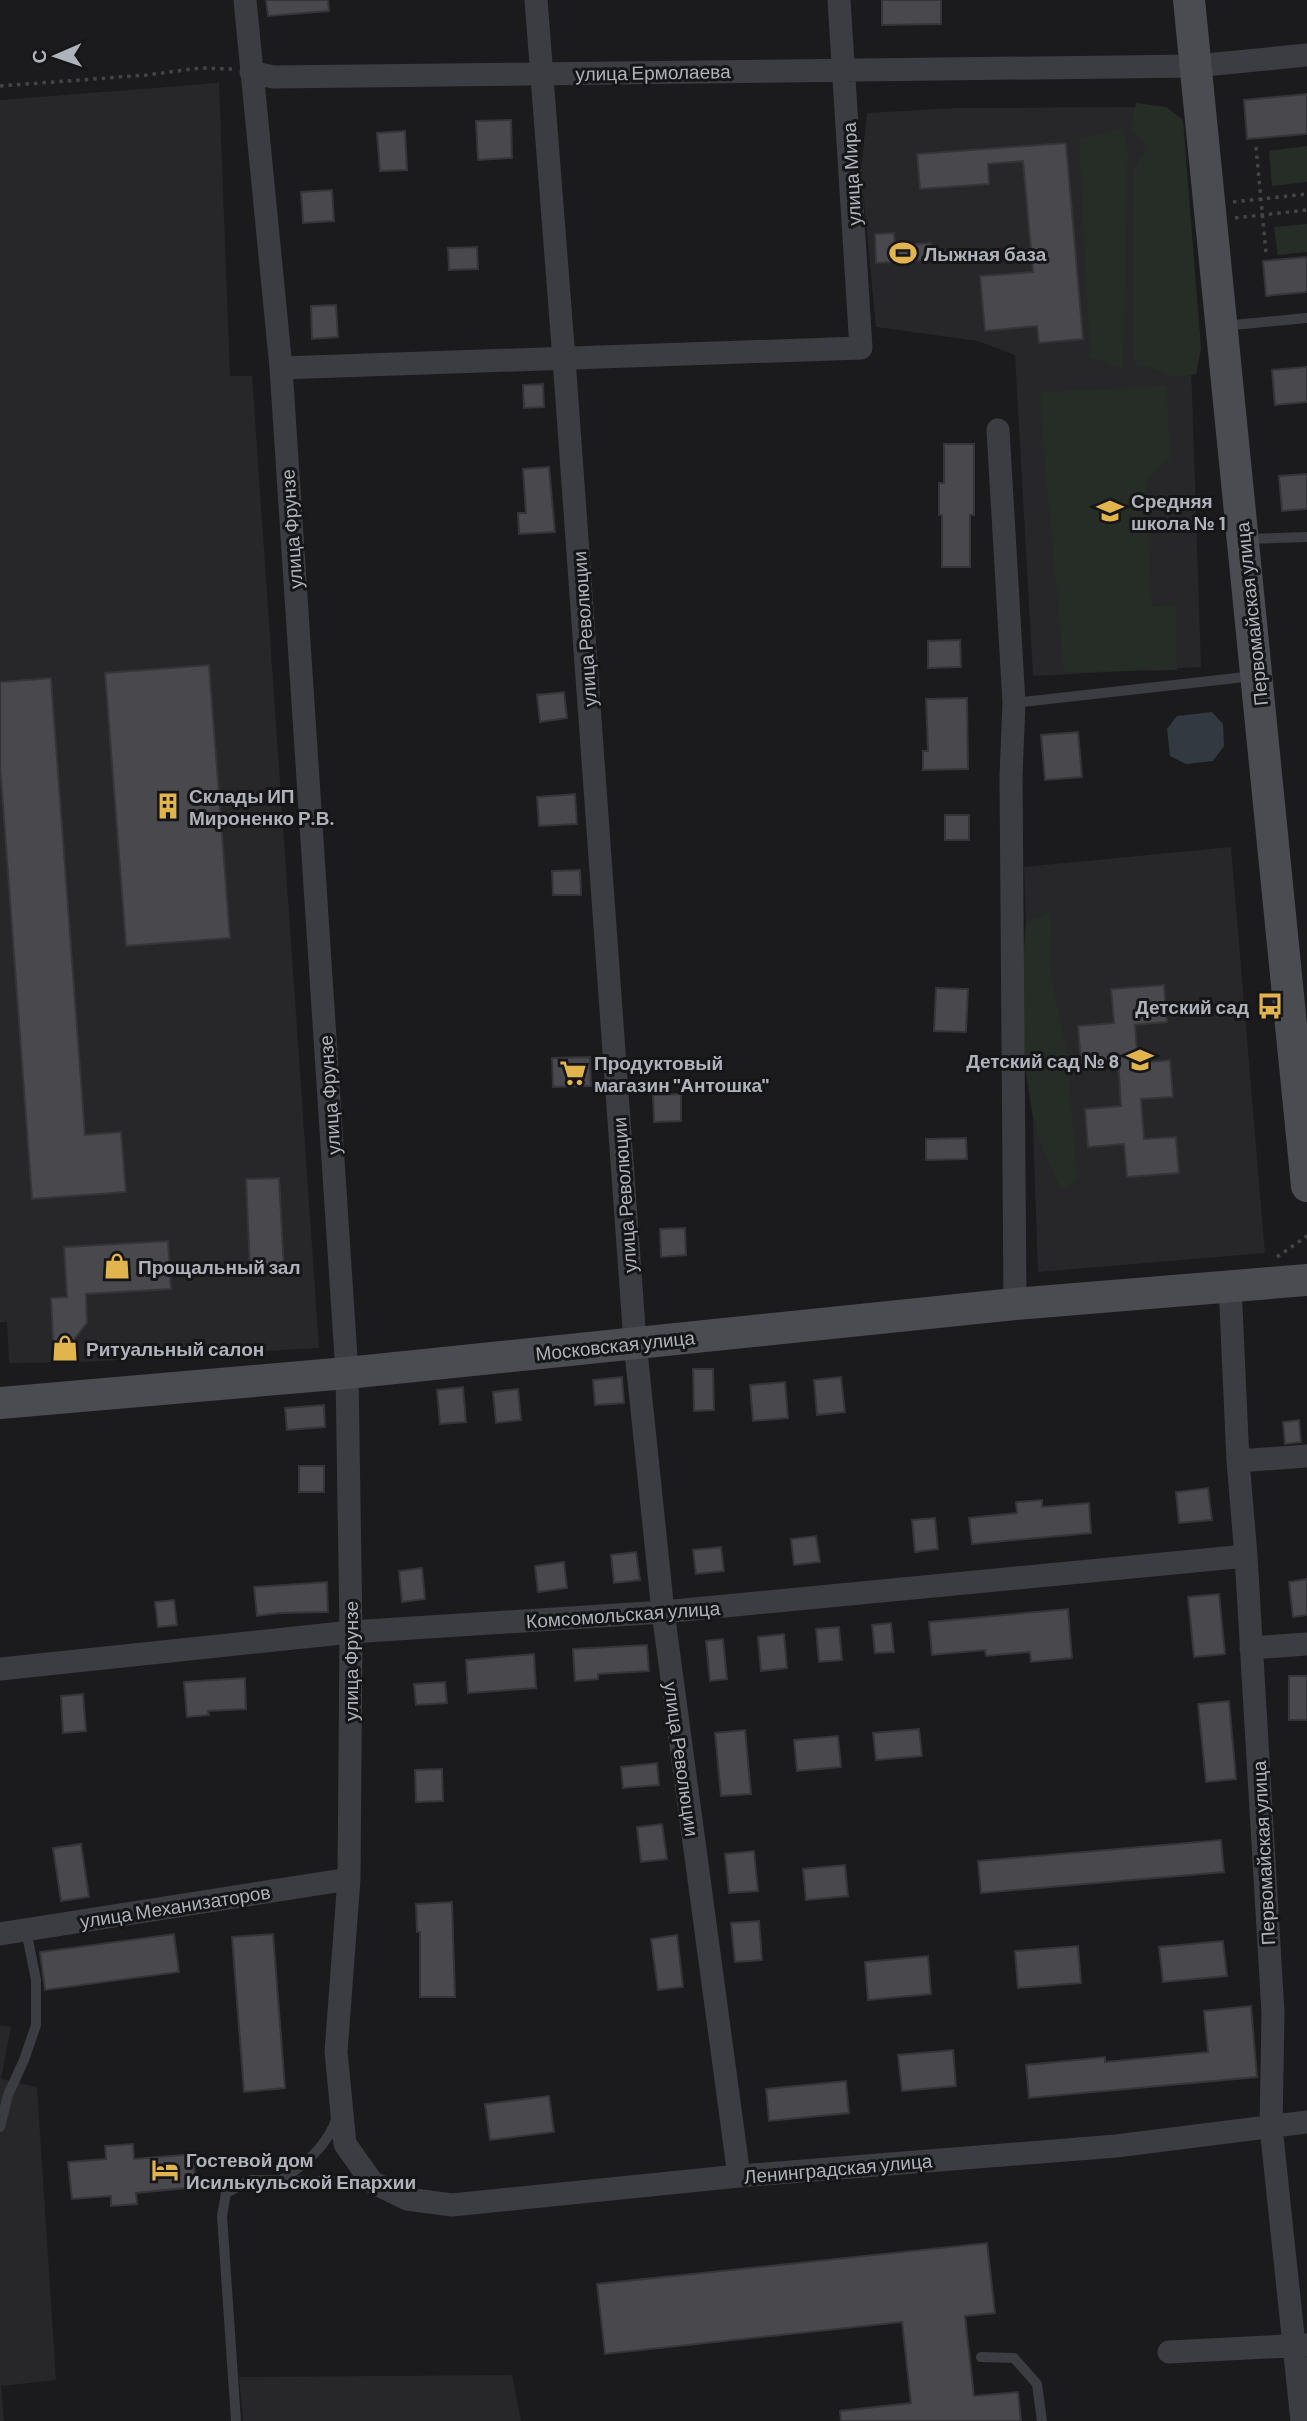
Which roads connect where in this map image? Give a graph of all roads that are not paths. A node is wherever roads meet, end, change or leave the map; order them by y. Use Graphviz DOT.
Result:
graph roads {
  1 [pos="245,0"];
  2 [pos="536,0"];
  3 [pos="839,0"];
  4 [pos="1189,0"];
  5 [pos="1307,55"];
  6 [pos="1195,65"];
  7 [pos="845,70"];
  8 [pos="251,72"];
  9 [pos="542,74"];
  10 [pos="1307,318"];
  11 [pos="1223,326"];
  12 [pos="564,359"];
  13 [pos="281,368"];
  14 [pos="998,430"];
  15 [pos="1307,537"];
  16 [pos="1244,539"];
  17 [pos="1257,675"];
  18 [pos="1014,703"];
  19 [pos="1304,1119"];
  20 [pos="1307,1178"];
  21 [pos="1307,1279"];
  22 [pos="1230,1285"];
  23 [pos="1015,1304"];
  24 [pos="635,1342"];
  25 [pos="348,1373"];
  26 [pos="0,1403"];
  27 [pos="1307,1456"];
  28 [pos="1238,1461"];
  29 [pos="1246,1556"];
  30 [pos="663,1612"];
  31 [pos="351,1632"];
  32 [pos="1307,1644"];
  33 [pos="1251,1648"];
  34 [pos="0,1669"];
  35 [pos="349,1879"];
  36 [pos="26,1930"];
  37 [pos="0,1934"];
  38 [pos="341,2105"];
  39 [pos="1307,2122"];
  40 [pos="0,2127"];
  41 [pos="1271,2127"];
  42 [pos="739,2176"];
  43 [pos="280,2181"];
  44 [pos="372,2182"];
  45 [pos="1300,2346"];
  46 [pos="1169,2352"];
  47 [pos="981,2357"];
  48 [pos="236,2421"];
  49 [pos="1042,2421"];
  50 [pos="1302,2421"];
  1 -- 8 [label="street, улица Фрунзе"];
  2 -- 9 [label="street, улица Революции"];
  3 -- 7 [label="street, улица Мира"];
  4 -- 6 [label="street, Первомайская улица"];
  5 -- 6 [label="street, улица Ермолаева"];
  6 -- 7 [label="street, улица Ермолаева"];
  6 -- 11 [label="street, Первомайская улица"];
  7 -- 9 [label="street, улица Ермолаева"];
  7 -- 12 [label="street, улица Мира"];
  8 -- 9 [label="street, улица Ермолаева"];
  8 -- 13 [label="street, улица Фрунзе"];
  9 -- 12 [label="street, улица Революции"];
  10 -- 11 [label="lane"];
  11 -- 16 [label="street, Первомайская улица"];
  12 -- 13 [label="street"];
  12 -- 24 [label="street, улица Революции"];
  13 -- 25 [label="street, улица Фрунзе"];
  14 -- 18 [label="street"];
  15 -- 16 [label="lane"];
  16 -- 17 [label="street, Первомайская улица"];
  17 -- 18 [label="lane"];
  17 -- 19 [label="street, Первомайская улица"];
  18 -- 23 [label="street"];
  19 -- 20 [label="street, Первомайская улица"];
  21 -- 22 [label="street, Московская улица"];
  22 -- 23 [label="street, Московская улица"];
  22 -- 28 [label="street, Первомайская улица"];
  23 -- 24 [label="street, Московская улица"];
  24 -- 25 [label="street, Московская улица"];
  24 -- 30 [label="street, улица Революции"];
  25 -- 26 [label="street, Московская улица"];
  25 -- 31 [label="street, улица Фрунзе"];
  27 -- 28 [label="street"];
  28 -- 29 [label="street, Первомайская улица"];
  29 -- 30 [label="street, Комсомольская улица"];
  29 -- 33 [label="street, Первомайская улица"];
  30 -- 31 [label="street, Комсомольская улица"];
  30 -- 42 [label="street, улица Революции"];
  31 -- 34 [label="street, Комсомольская улица"];
  31 -- 35 [label="street, улица Фрунзе"];
  32 -- 33 [label="street"];
  33 -- 41 [label="street, Первомайская улица"];
  35 -- 36 [label="street, улица Механизаторов"];
  35 -- 38 [label="street, улица Фрунзе"];
  36 -- 37 [label="street, улица Механизаторов"];
  36 -- 40 [label="lane"];
  38 -- 43 [label="lane"];
  38 -- 44 [label="street, улица Фрунзе"];
  39 -- 41 [label="street, Ленинградская улица"];
  41 -- 42 [label="street, Ленинградская улица"];
  41 -- 45 [label="street, Первомайская улица"];
  42 -- 44 [label="street, Ленинградская улица"];
  43 -- 44 [label="lane"];
  43 -- 48 [label="lane"];
  45 -- 46 [label="street"];
  45 -- 50 [label="street, Первомайская улица"];
  47 -- 49 [label="lane"];
}
